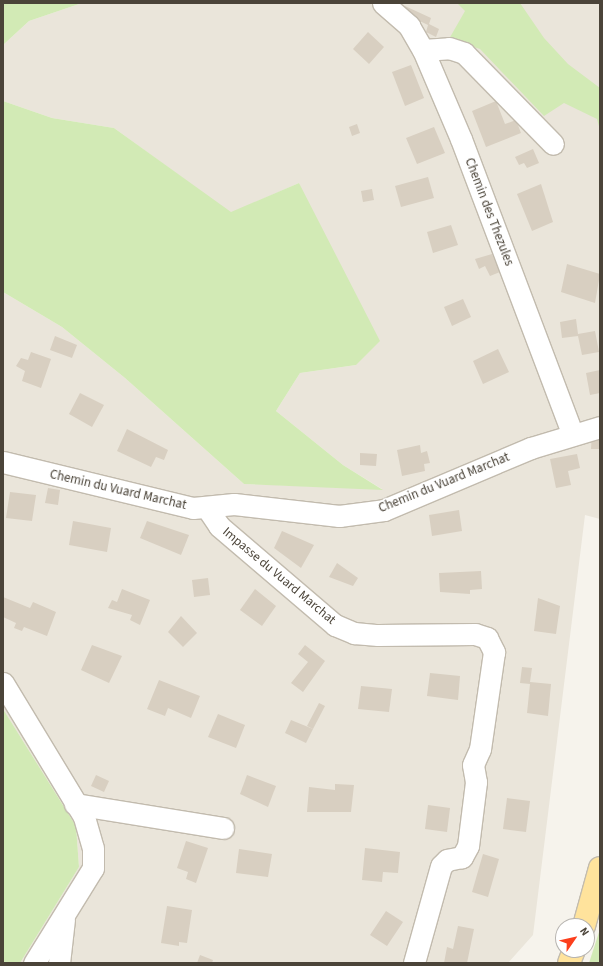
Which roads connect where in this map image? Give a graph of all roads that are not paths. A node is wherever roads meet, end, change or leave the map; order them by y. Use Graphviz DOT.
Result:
graph roads {
  1 [pos="382,3"];
  2 [pos="423,50"];
  3 [pos="553,144"];
  4 [pos="600,427"];
  5 [pos="573,434"];
  6 [pos="3,462"];
  7 [pos="207,508"];
  8 [pos="3,683"];
  9 [pos="75,804"];
  10 [pos="223,828"];
  11 [pos="600,868"];
  12 [pos="65,912"];
  13 [pos="586,918"];
  14 [pos="34,963"];
  15 [pos="59,963"];
  16 [pos="414,963"];
  1 -- 2 [label="street, Chemin des Thezules"];
  2 -- 3 [label="street"];
  2 -- 5 [label="street, Chemin des Thezules"];
  4 -- 5 [label="street, Chemin du Vuard Marchat"];
  5 -- 7 [label="street, Chemin du Vuard Marchat"];
  6 -- 7 [label="street, Chemin du Vuard Marchat"];
  7 -- 16 [label="street, Impasse du Vuard Marchat"];
  8 -- 9 [label="street"];
  9 -- 10 [label="street"];
  9 -- 12 [label="street"];
  11 -- 13 [label="main road"];
  12 -- 14 [label="street"];
  12 -- 15 [label="street"];
}
